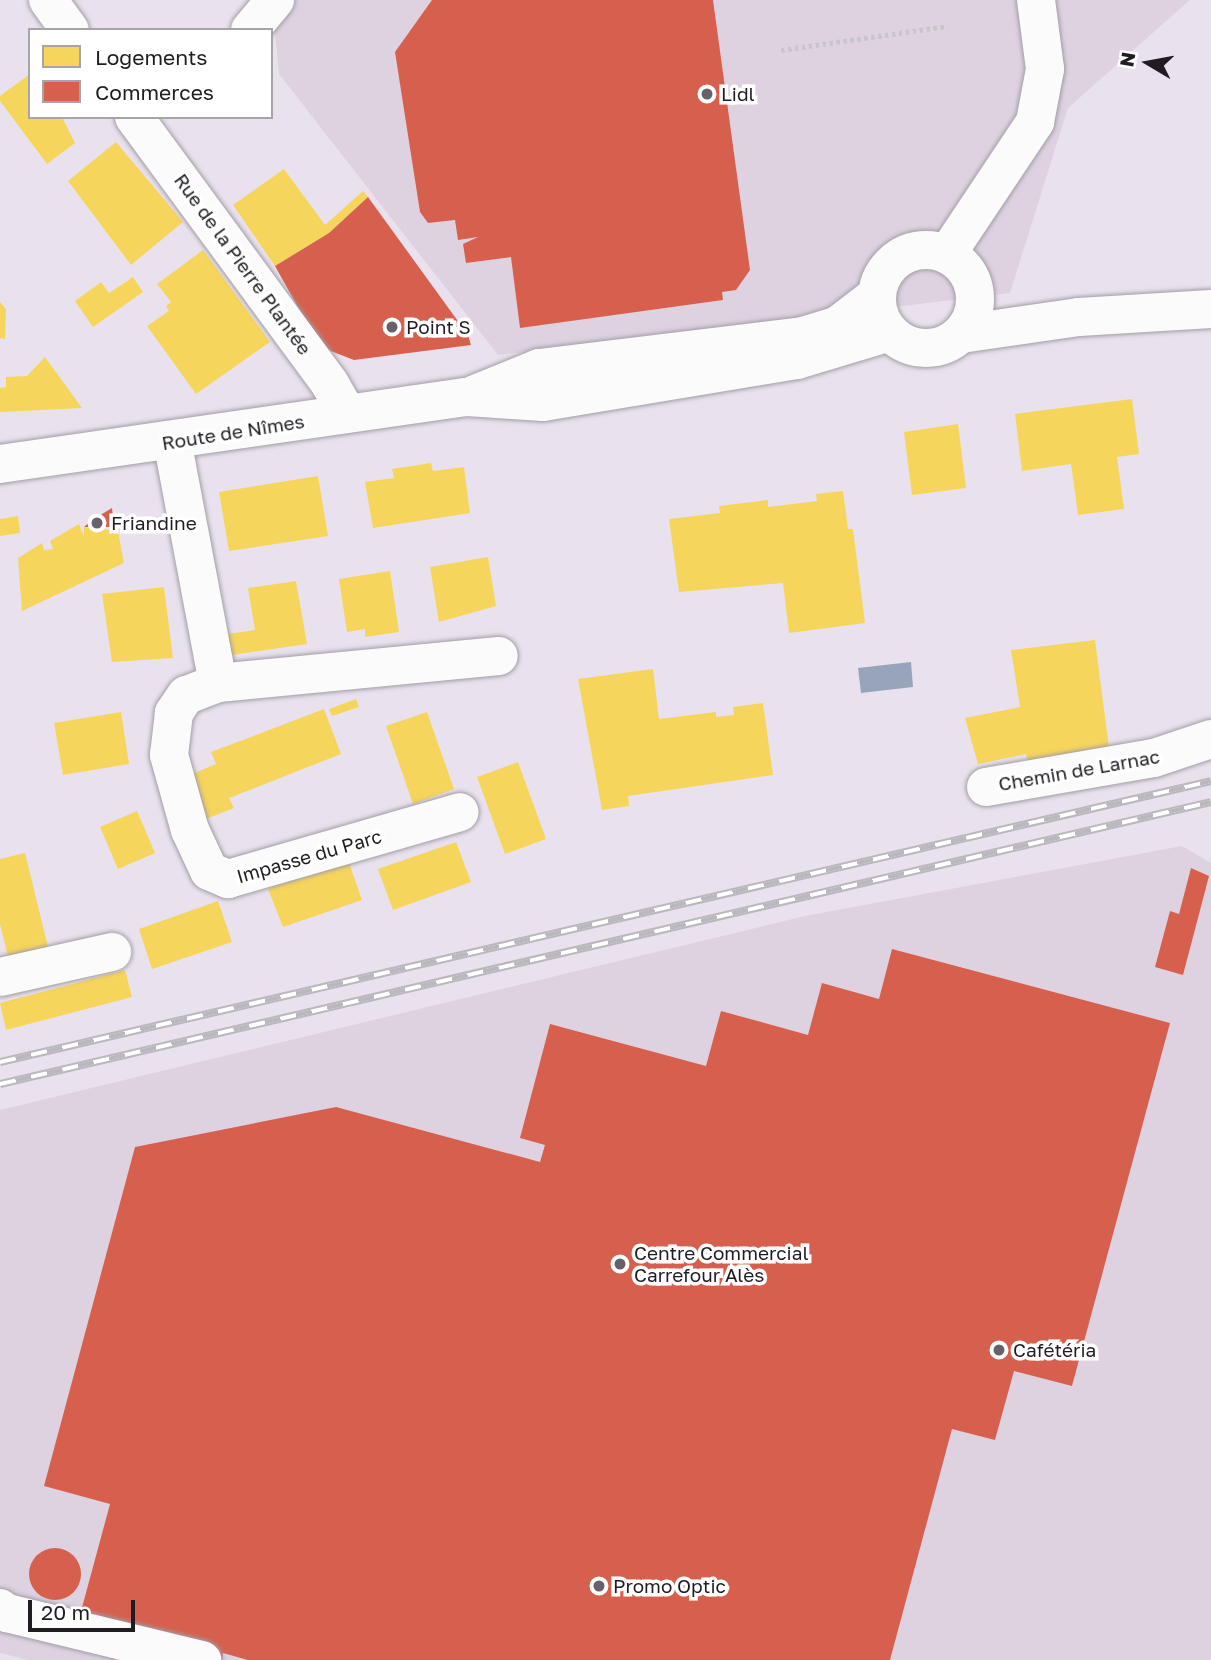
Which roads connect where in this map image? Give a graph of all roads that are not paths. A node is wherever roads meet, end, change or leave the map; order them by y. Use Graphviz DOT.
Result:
graph roads {
  1 [pos="48,0"];
  2 [pos="275,0"];
  3 [pos="1036,0"];
  4 [pos="69,28"];
  5 [pos="252,28"];
  6 [pos="155,126"];
  7 [pos="947,254"];
  8 [pos="1211,282"];
  9 [pos="877,295"];
  10 [pos="975,298"];
  11 [pos="1211,309"];
  12 [pos="1079,317"];
  13 [pos="1029,326"];
  14 [pos="890,332"];
  15 [pos="961,334"];
  16 [pos="466,397"];
  17 [pos="347,414"];
  18 [pos="172,440"];
  19 [pos="0,464"];
  20 [pos="499,656"];
  21 [pos="218,683"];
  22 [pos="1211,739"];
  23 [pos="986,787"];
  24 [pos="460,812"];
  25 [pos="113,952"];
  26 [pos="0,977"];
  27 [pos="0,1608"];
  28 [pos="202,1660"];
  1 -- 4 [label="main road"];
  2 -- 5 [label="main road"];
  3 -- 7 [label="main road"];
  6 -- 17 [label="main road, Rue de la Pierre Plantée"];
  7 -- 9 [label="main road"];
  7 -- 10 [label="main road"];
  8 -- 12 [label="main road"];
  9 -- 14 [label="main road"];
  9 -- 16 [label="main road, Route de Nîmes"];
  10 -- 13 [label="main road"];
  10 -- 15 [label="main road"];
  11 -- 12 [label="main road"];
  12 -- 13 [label="main road"];
  13 -- 15 [label="main road"];
  14 -- 15 [label="main road"];
  14 -- 16 [label="main road, Route de Nîmes"];
  16 -- 17 [label="main road, Route de Nîmes"];
  17 -- 18 [label="main road, Route de Nîmes"];
  18 -- 19 [label="main road, Route de Nîmes"];
  18 -- 21 [label="main road"];
  20 -- 21 [label="main road, Impasse du Parc"];
  21 -- 24 [label="main road, Impasse du Parc"];
  22 -- 23 [label="main road, Chemin de Larnac"];
  25 -- 26 [label="main road"];
  27 -- 28 [label="main road"];
}
